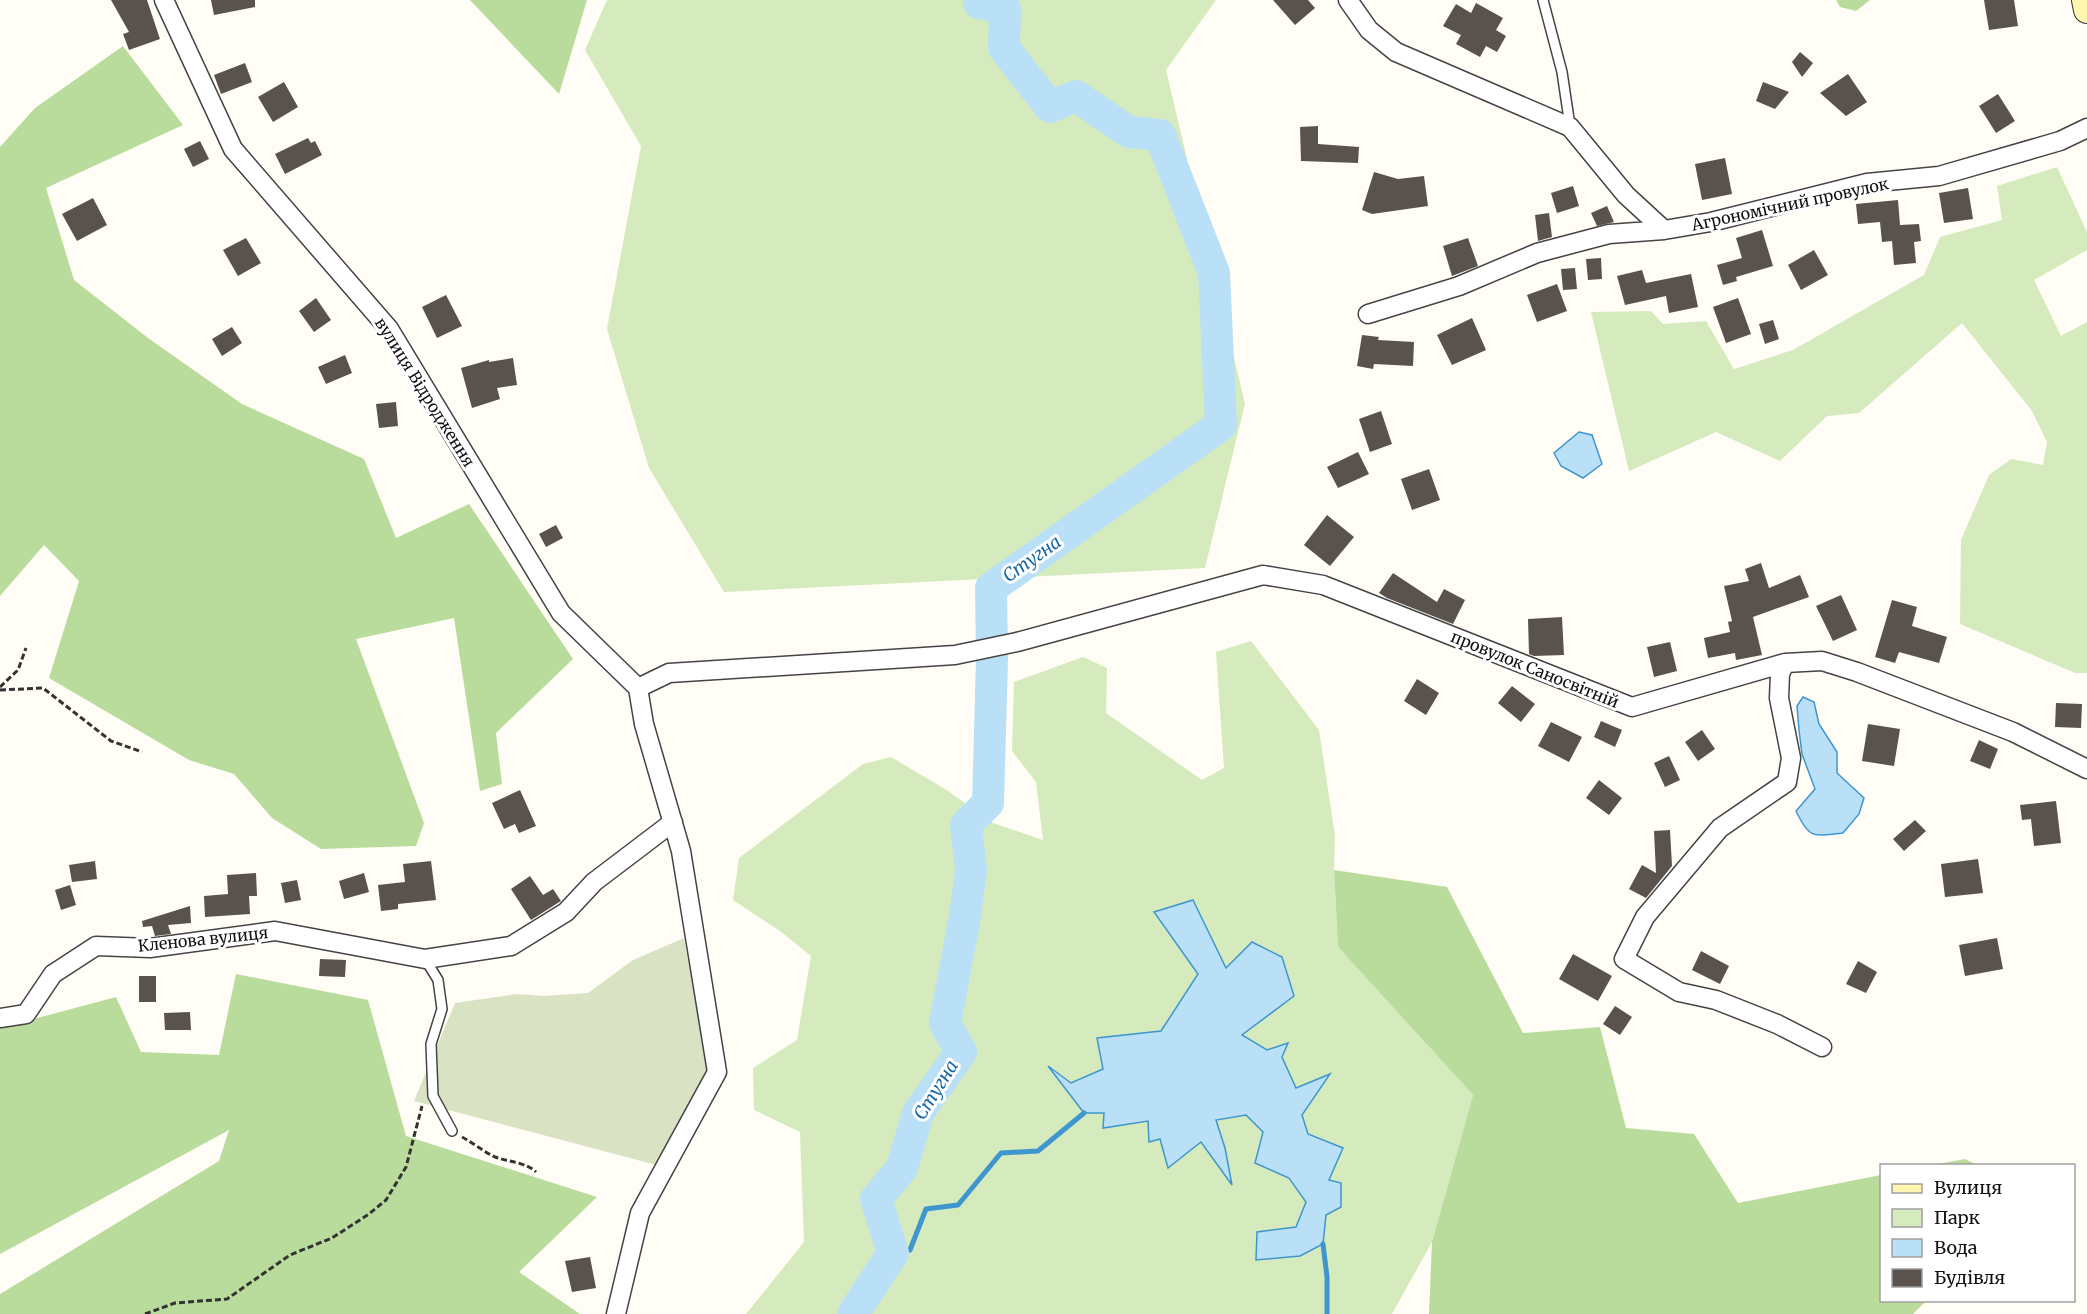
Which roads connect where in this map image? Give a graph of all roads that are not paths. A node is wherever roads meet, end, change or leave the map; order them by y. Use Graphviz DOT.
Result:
graph roads {
  1 [pos="164,0"];
  2 [pos="1348,0"];
  3 [pos="1543,0"];
  4 [pos="2085,0"];
  5 [pos="2087,10"];
  6 [pos="1570,127"];
  7 [pos="2087,128"];
  8 [pos="1664,230"];
  9 [pos="1368,315"];
  10 [pos="1785,663"];
  11 [pos="638,688"];
  12 [pos="2087,769"];
  13 [pos="673,822"];
  14 [pos="425,959"];
  15 [pos="0,1018"];
  16 [pos="1822,1047"];
  17 [pos="452,1131"];
  18 [pos="616,1314"];
  1 -- 11 [label="street, вулиця Відродження"];
  2 -- 6 [label="street"];
  3 -- 6 [label="lane"];
  4 -- 5 [label="street"];
  6 -- 8 [label="street"];
  7 -- 8 [label="street, Агрономічний провулок"];
  8 -- 9 [label="street, Агрономічний провулок"];
  10 -- 11 [label="street, провулок Саносвітній"];
  10 -- 12 [label="street, провулок Саносвітній"];
  10 -- 16 [label="street"];
  11 -- 13 [label="street"];
  13 -- 14 [label="street, Кленова вулиця"];
  13 -- 18 [label="street"];
  14 -- 15 [label="street, Кленова вулиця"];
  14 -- 17 [label="lane"];
}
